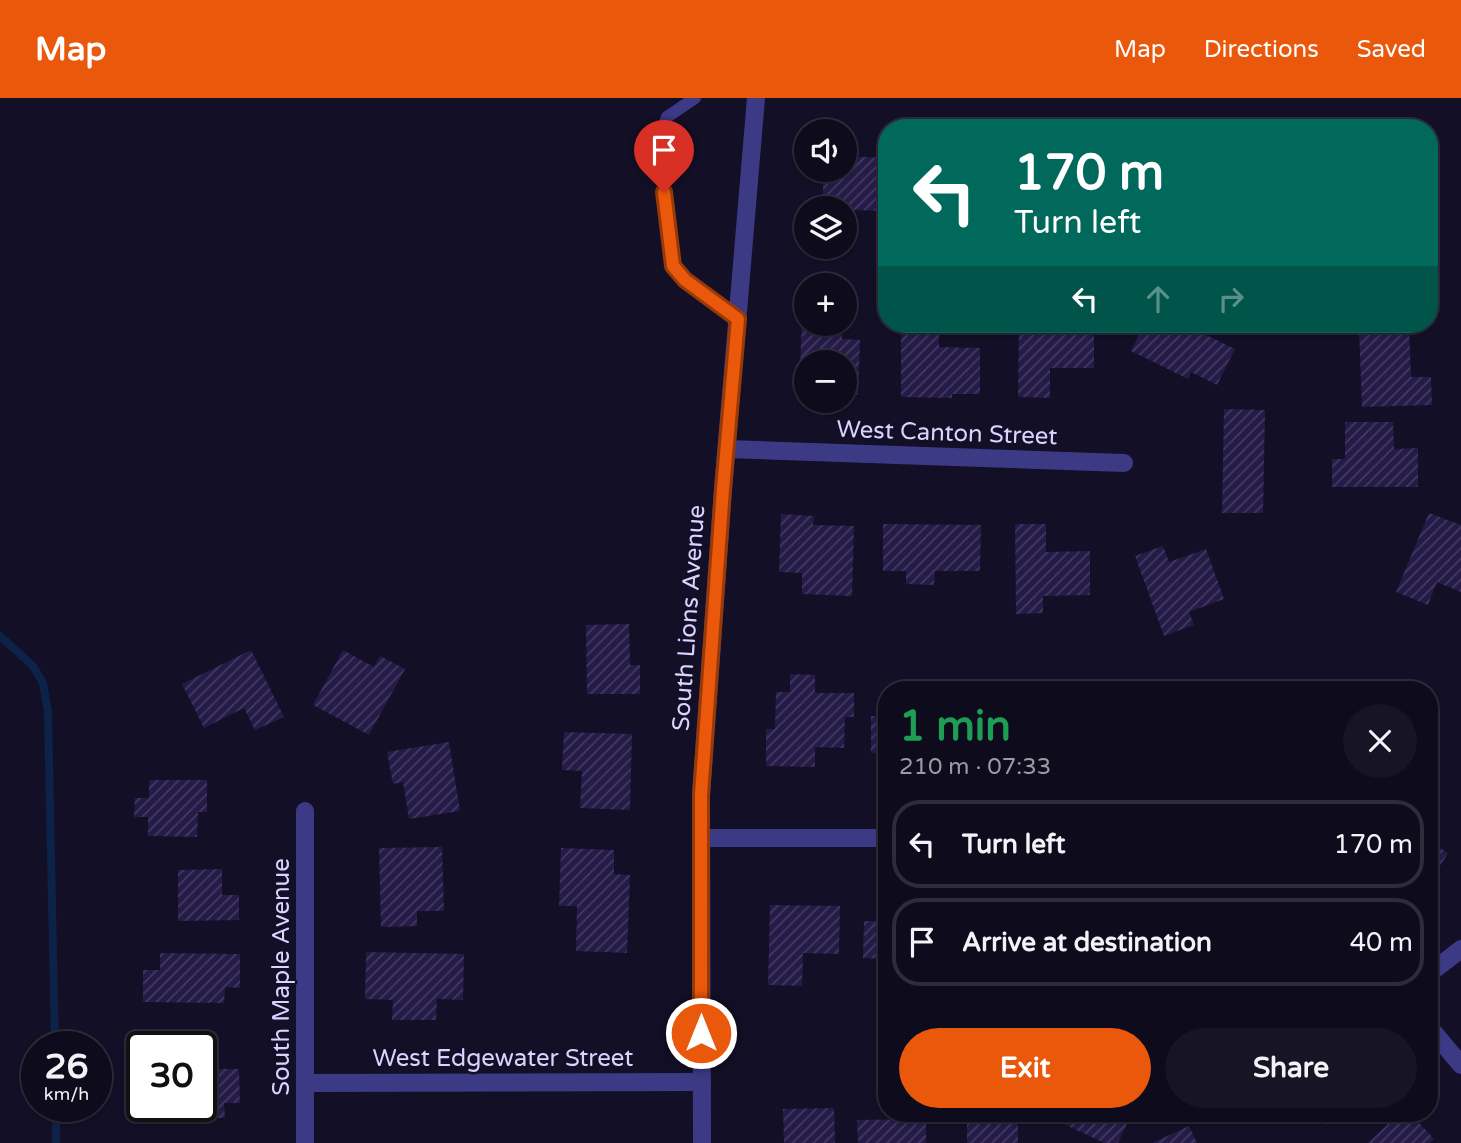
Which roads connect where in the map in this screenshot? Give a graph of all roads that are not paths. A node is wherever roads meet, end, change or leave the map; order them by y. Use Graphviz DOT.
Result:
graph roads {
  1 [pos="695,98"];
  2 [pos="756,98"];
  3 [pos="738,319"];
  4 [pos="727,449"];
  5 [pos="1124,463"];
  6 [pos="306,811"];
  7 [pos="701,838"];
  8 [pos="878,838"];
  9 [pos="1461,949"];
  10 [pos="1438,967"];
  11 [pos="1438,1038"];
  12 [pos="1461,1065"];
  13 [pos="702,1082"];
  14 [pos="305,1083"];
  15 [pos="304,1143"];
  16 [pos="702,1143"];
  1 -- 3 [label="lane"];
  2 -- 3 [label="street, South Lions Avenue"];
  3 -- 4 [label="street, South Lions Avenue"];
  4 -- 5 [label="street, West Canton Street"];
  4 -- 7 [label="street, South Lions Avenue"];
  6 -- 14 [label="street, South Maple Avenue"];
  7 -- 8 [label="street"];
  7 -- 13 [label="street, South Lions Avenue"];
  9 -- 10 [label="street"];
  11 -- 12 [label="street"];
  13 -- 14 [label="street, West Edgewater Street"];
  13 -- 16 [label="street, South Lions Avenue"];
  14 -- 15 [label="street, South Maple Avenue"];
}
